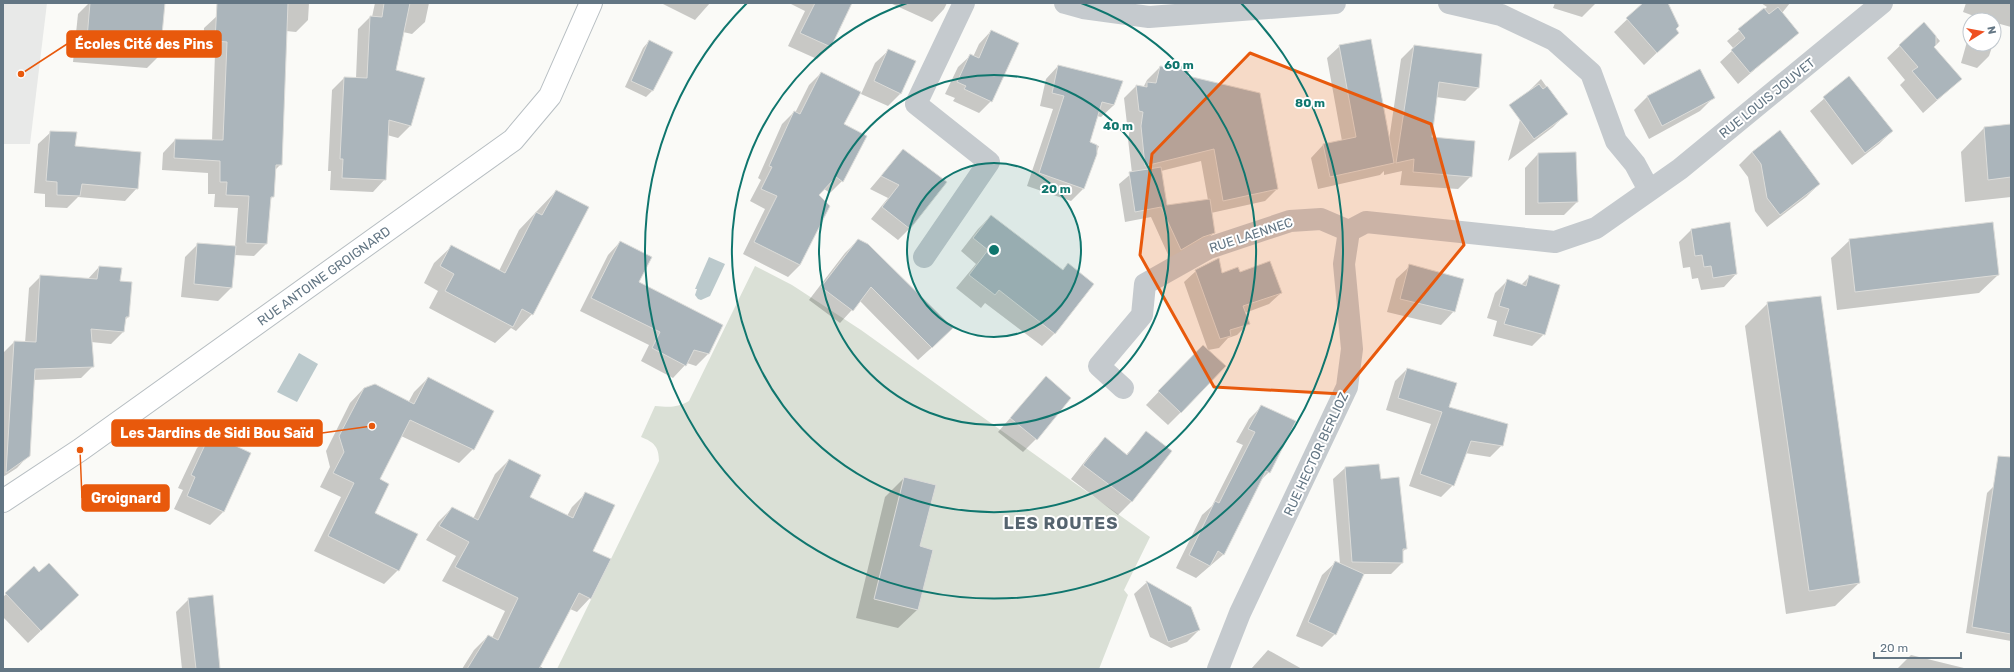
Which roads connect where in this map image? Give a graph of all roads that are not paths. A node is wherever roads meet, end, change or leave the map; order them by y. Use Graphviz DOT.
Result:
graph roads {
  1 [pos="591,3"];
  2 [pos="964,3"];
  3 [pos="1065,3"];
  4 [pos="1335,3"];
  5 [pos="1450,3"];
  6 [pos="1882,3"];
  7 [pos="1649,190"];
  8 [pos="1349,231"];
  9 [pos="924,257"];
  10 [pos="1123,388"];
  11 [pos="3,501"];
  12 [pos="1218,669"];
  1 -- 11 [label="main road, RUE ANTOINE GROIGNARD"];
  2 -- 9 [label="street"];
  3 -- 4 [label="street"];
  5 -- 7 [label="street"];
  6 -- 7 [label="street, RUE LOUIS JOUVET"];
  7 -- 8 [label="street"];
  8 -- 10 [label="street, RUE LAENNEC"];
  8 -- 12 [label="street, RUE HECTOR BERLIOZ"];
}
